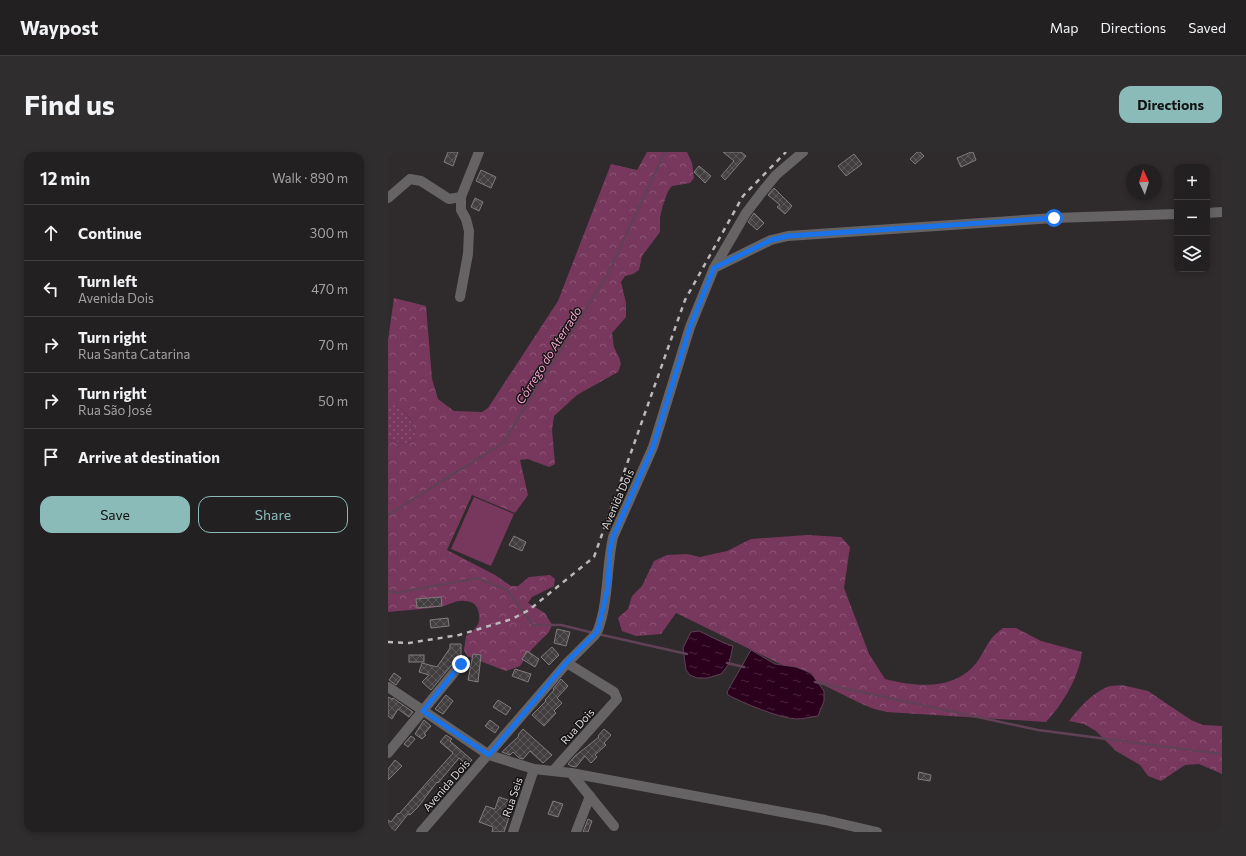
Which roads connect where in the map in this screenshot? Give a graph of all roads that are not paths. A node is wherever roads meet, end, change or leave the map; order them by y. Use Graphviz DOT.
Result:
graph roads {
  1 [pos="479,152"];
  2 [pos="803,152"];
  3 [pos="461,197"];
  4 [pos="388,198"];
  5 [pos="1222,212"];
  6 [pos="1210,213"];
  7 [pos="1174,214"];
  8 [pos="714,268"];
  9 [pos="460,296"];
  10 [pos="566,663"];
  11 [pos="461,664"];
  12 [pos="388,687"];
  13 [pos="423,711"];
  14 [pos="388,753"];
  15 [pos="489,755"];
  16 [pos="534,769"];
  17 [pos="553,771"];
  18 [pos="572,773"];
  19 [pos="590,796"];
  20 [pos="614,826"];
  21 [pos="421,832"];
  22 [pos="513,832"];
  23 [pos="576,832"];
  24 [pos="877,832"];
  1 -- 3 [label="street"];
  2 -- 8 [label="street, Avenida Dois"];
  3 -- 4 [label="street"];
  3 -- 9 [label="street"];
  5 -- 6 [label="street"];
  7 -- 8 [label="street"];
  8 -- 10 [label="street, Avenida Dois"];
  10 -- 15 [label="street, Avenida Dois"];
  10 -- 17 [label="street, Rua Dois"];
  11 -- 13 [label="street"];
  12 -- 13 [label="street"];
  13 -- 14 [label="street"];
  13 -- 15 [label="street"];
  15 -- 16 [label="street"];
  15 -- 21 [label="street, Avenida Dois"];
  16 -- 17 [label="street"];
  16 -- 22 [label="street, Rua Seis"];
  17 -- 18 [label="street"];
  18 -- 19 [label="street"];
  18 -- 24 [label="street"];
  19 -- 20 [label="street"];
  19 -- 23 [label="street"];
}
